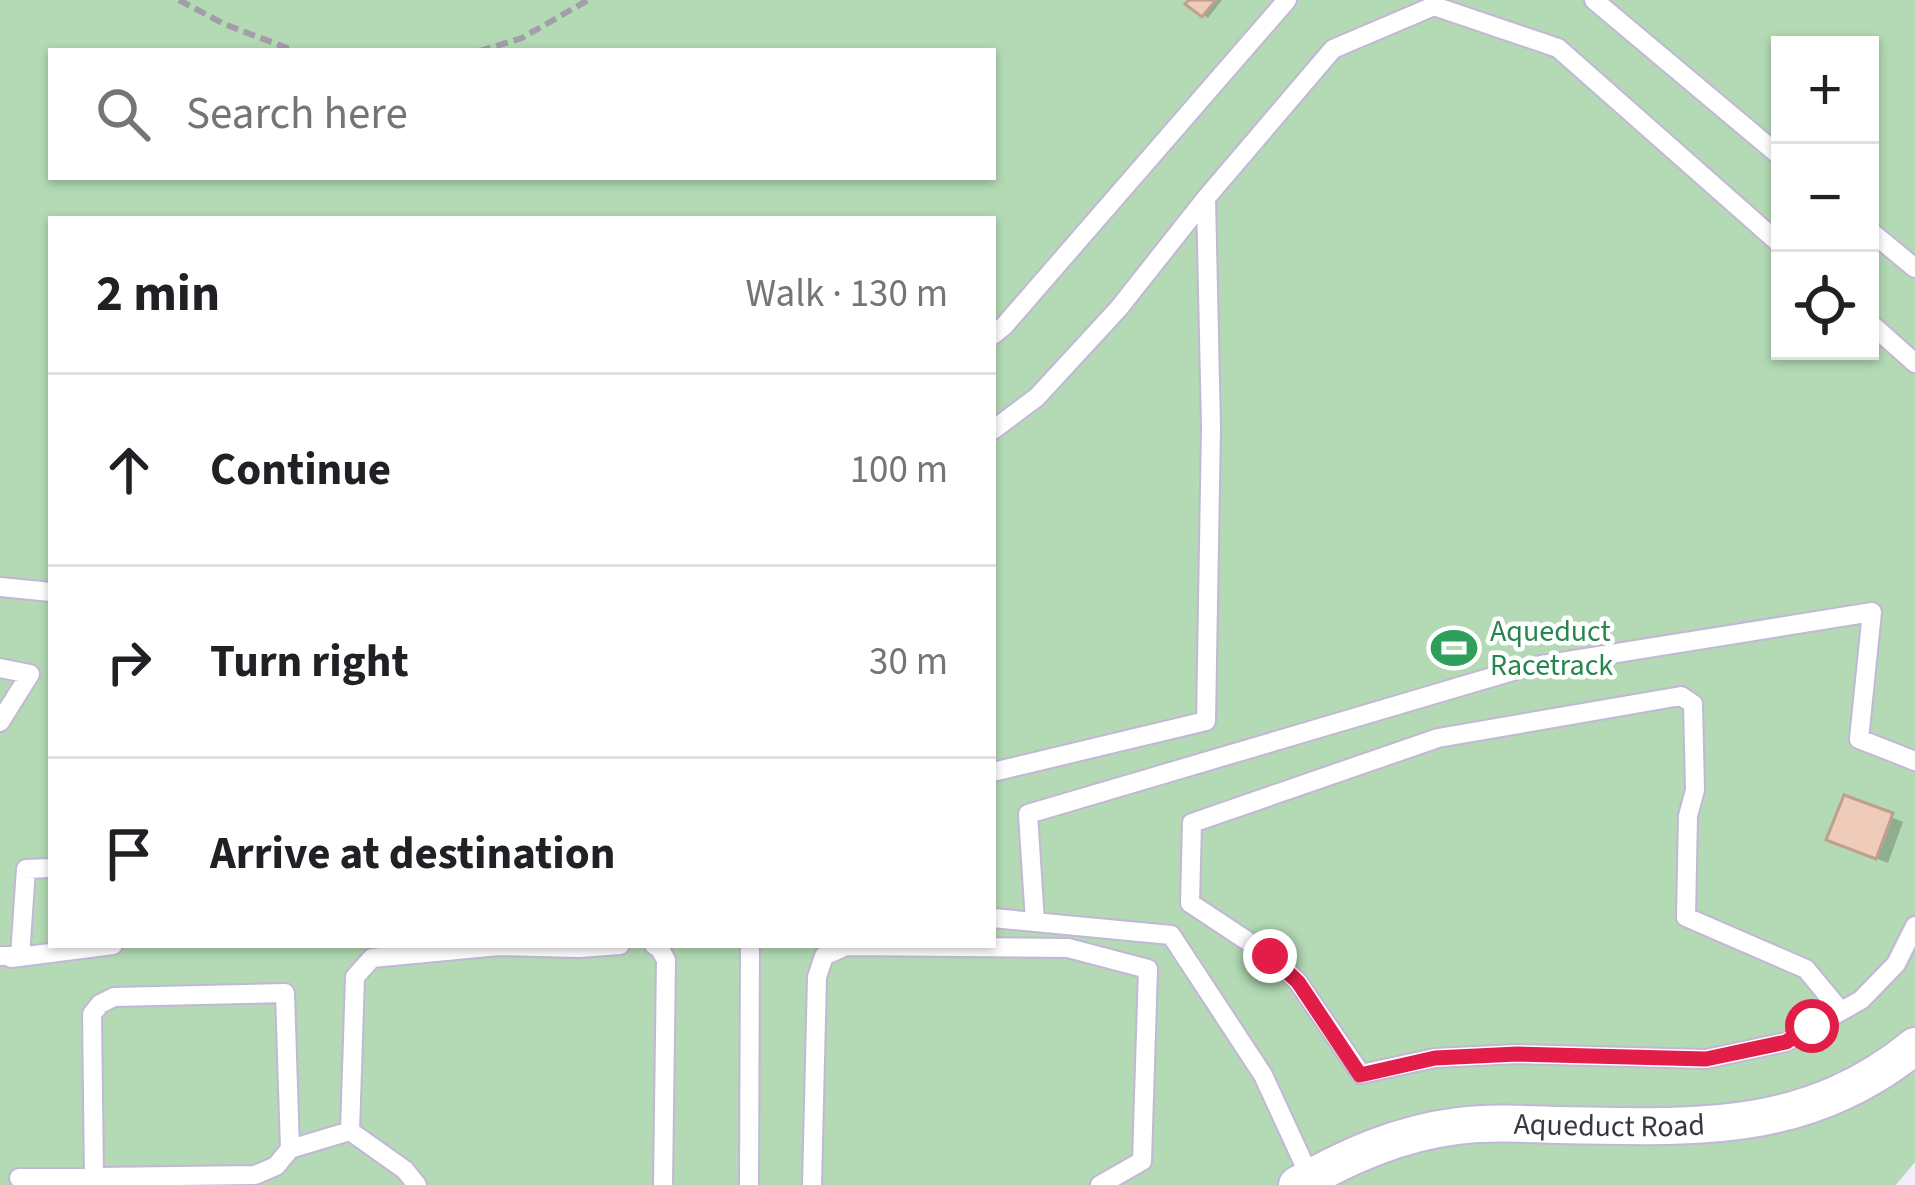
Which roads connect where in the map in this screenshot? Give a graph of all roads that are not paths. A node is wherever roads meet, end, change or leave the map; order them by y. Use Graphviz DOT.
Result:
graph roads {
  1 [pos="1287,0"];
  2 [pos="1594,0"];
  3 [pos="1771,148"];
  4 [pos="1206,198"];
  5 [pos="1771,236"];
  6 [pos="1879,238"];
  7 [pos="1915,268"];
  8 [pos="1879,331"];
  9 [pos="996,333"];
  10 [pos="1915,362"];
  11 [pos="996,428"];
  12 [pos="0,587"];
  13 [pos="48,592"];
  14 [pos="0,668"];
  15 [pos="0,722"];
  16 [pos="1915,761"];
  17 [pos="996,771"];
  18 [pos="48,868"];
  19 [pos="996,918"];
  20 [pos="1035,922"];
  21 [pos="1915,926"];
  22 [pos="996,947"];
  23 [pos="86,948"];
  24 [pos="478,948"];
  25 [pos="658,948"];
  26 [pos="750,948"];
  27 [pos="842,948"];
  28 [pos="7,957"];
  29 [pos="1839,1009"];
  30 [pos="1915,1046"];
  31 [pos="350,1131"];
  32 [pos="290,1149"];
  33 [pos="94,1177"];
  34 [pos="19,1178"];
  35 [pos="1310,1182"];
  36 [pos="417,1185"];
  37 [pos="663,1185"];
  38 [pos="749,1185"];
  39 [pos="812,1185"];
  40 [pos="1100,1185"];
  1 -- 9 [label="lane"];
  2 -- 3 [label="lane"];
  4 -- 5 [label="lane"];
  4 -- 11 [label="lane"];
  4 -- 17 [label="lane"];
  6 -- 7 [label="lane"];
  8 -- 10 [label="lane"];
  12 -- 13 [label="lane"];
  14 -- 15 [label="lane"];
  16 -- 20 [label="lane"];
  18 -- 28 [label="lane"];
  19 -- 20 [label="lane"];
  20 -- 35 [label="lane"];
  21 -- 29 [label="lane"];
  22 -- 40 [label="lane"];
  23 -- 28 [label="lane"];
  24 -- 31 [label="lane"];
  25 -- 37 [label="lane"];
  26 -- 38 [label="lane"];
  27 -- 39 [label="lane"];
  29 -- 29 [label="lane"];
  30 -- 35 [label="street, Aqueduct Road"];
  31 -- 32 [label="lane"];
  31 -- 36 [label="lane"];
  32 -- 33 [label="lane"];
  32 -- 33 [label="lane"];
  33 -- 34 [label="lane"];
}
